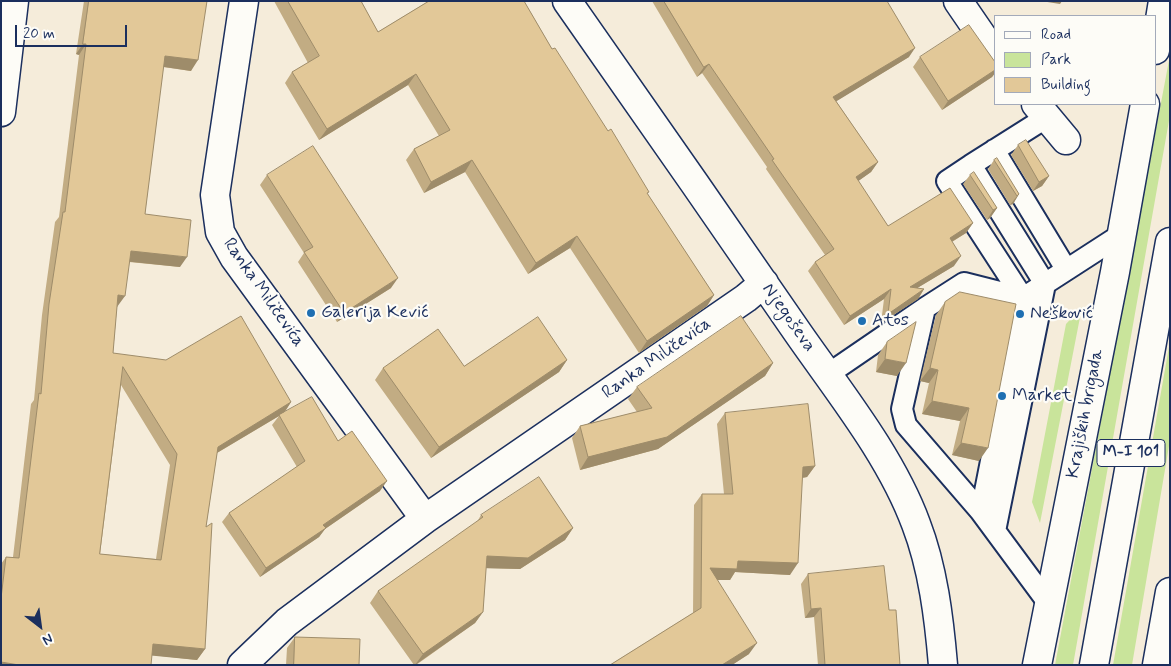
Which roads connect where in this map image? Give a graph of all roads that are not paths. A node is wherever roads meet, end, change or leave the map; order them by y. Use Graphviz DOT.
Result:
graph roads {
  1 [pos="14,1"];
  2 [pos="244,1"];
  3 [pos="567,1"];
  4 [pos="958,1"];
  5 [pos="1163,1"];
  6 [pos="1156,44"];
  7 [pos="994,54"];
  8 [pos="1145,105"];
  9 [pos="1041,110"];
  10 [pos="1,112"];
  11 [pos="1066,140"];
  12 [pos="994,150"];
  13 [pos="971,165"];
  14 [pos="1122,234"];
  15 [pos="1170,242"];
  16 [pos="1066,269"];
  17 [pos="764,283"];
  18 [pos="1045,284"];
  19 [pos="1023,298"];
  20 [pos="925,308"];
  21 [pos="827,375"];
  22 [pos="981,512"];
  23 [pos="426,519"];
  24 [pos="995,531"];
  25 [pos="1170,592"];
  26 [pos="1049,604"];
  27 [pos="242,665"];
  28 [pos="943,665"];
  29 [pos="1038,665"];
  30 [pos="1094,665"];
  31 [pos="1157,665"];
  1 -- 10 [label="street"];
  2 -- 23 [label="street, Ranka Miličevića"];
  3 -- 17 [label="street, Njegoševa"];
  4 -- 7 [label="street"];
  5 -- 6 [label="street"];
  8 -- 14 [label="street, Krajiških brigada / M-I 101"];
  9 -- 11 [label="street"];
  9 -- 12 [label="lane"];
  12 -- 13 [label="lane"];
  12 -- 16 [label="lane"];
  13 -- 18 [label="lane"];
  13 -- 19 [label="lane"];
  14 -- 16 [label="lane"];
  14 -- 26 [label="street, Krajiških brigada / M-I 101"];
  15 -- 30 [label="street, M-I 101"];
  16 -- 18 [label="lane"];
  17 -- 21 [label="street, Njegoševa"];
  17 -- 23 [label="street, Ranka Miličevića"];
  18 -- 19 [label="lane"];
  18 -- 24 [label="lane"];
  19 -- 20 [label="lane"];
  19 -- 22 [label="lane"];
  20 -- 21 [label="lane"];
  20 -- 22 [label="lane"];
  21 -- 28 [label="street, Njegoševa"];
  22 -- 24 [label="lane"];
  23 -- 27 [label="street, Ranka Miličevića"];
  24 -- 26 [label="lane"];
  25 -- 31 [label="street"];
  26 -- 29 [label="street, Krajiških brigada / M-I 101"];
}
